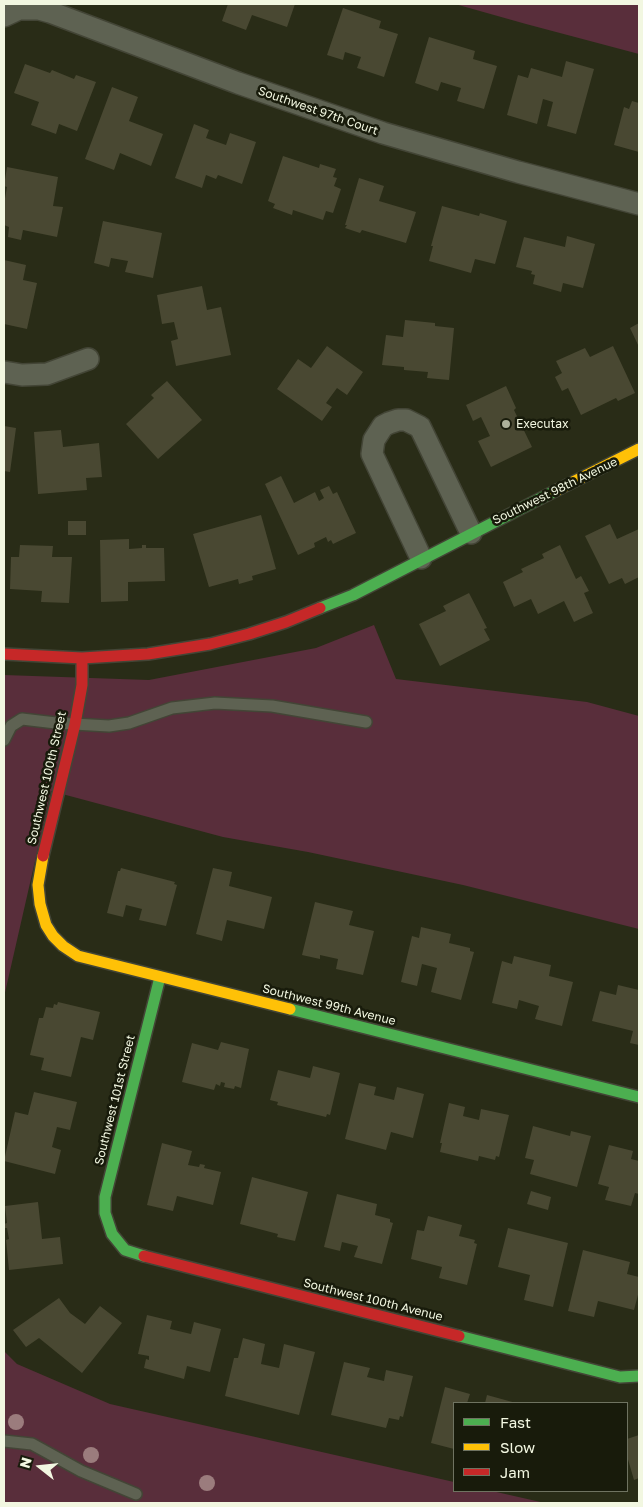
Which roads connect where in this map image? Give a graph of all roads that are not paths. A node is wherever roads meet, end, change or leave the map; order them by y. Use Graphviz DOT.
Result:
graph roads {
  1 [pos="4,16"];
  2 [pos="639,204"];
  3 [pos="88,359"];
  4 [pos="4,372"];
  5 [pos="639,449"];
  6 [pos="471,533"];
  7 [pos="421,558"];
  8 [pos="4,654"];
  9 [pos="82,658"];
  10 [pos="366,722"];
  11 [pos="75,724"];
  12 [pos="4,740"];
  13 [pos="40,904"];
  14 [pos="160,977"];
  15 [pos="639,1097"];
  16 [pos="110,1230"];
  17 [pos="639,1376"];
  18 [pos="4,1441"];
  19 [pos="136,1494"];
  1 -- 2 [label="street, Southwest 97th Court"];
  3 -- 4 [label="street"];
  5 -- 6 [label="street, Southwest 98th Avenue"];
  6 -- 7 [label="street, Southwest 98th Avenue"];
  6 -- 7 [label="street"];
  7 -- 9 [label="street, Southwest 98th Avenue"];
  8 -- 9 [label="street, Southwest 98th Avenue"];
  9 -- 11 [label="street, Southwest 100th Street"];
  10 -- 11 [label="lane"];
  11 -- 12 [label="lane"];
  11 -- 13 [label="street, Southwest 100th Street"];
  13 -- 14 [label="street, Southwest 99th Avenue"];
  14 -- 15 [label="street, Southwest 99th Avenue"];
  14 -- 16 [label="street, Southwest 101st Street"];
  16 -- 17 [label="street, Southwest 100th Avenue"];
  18 -- 19 [label="lane"];
}
